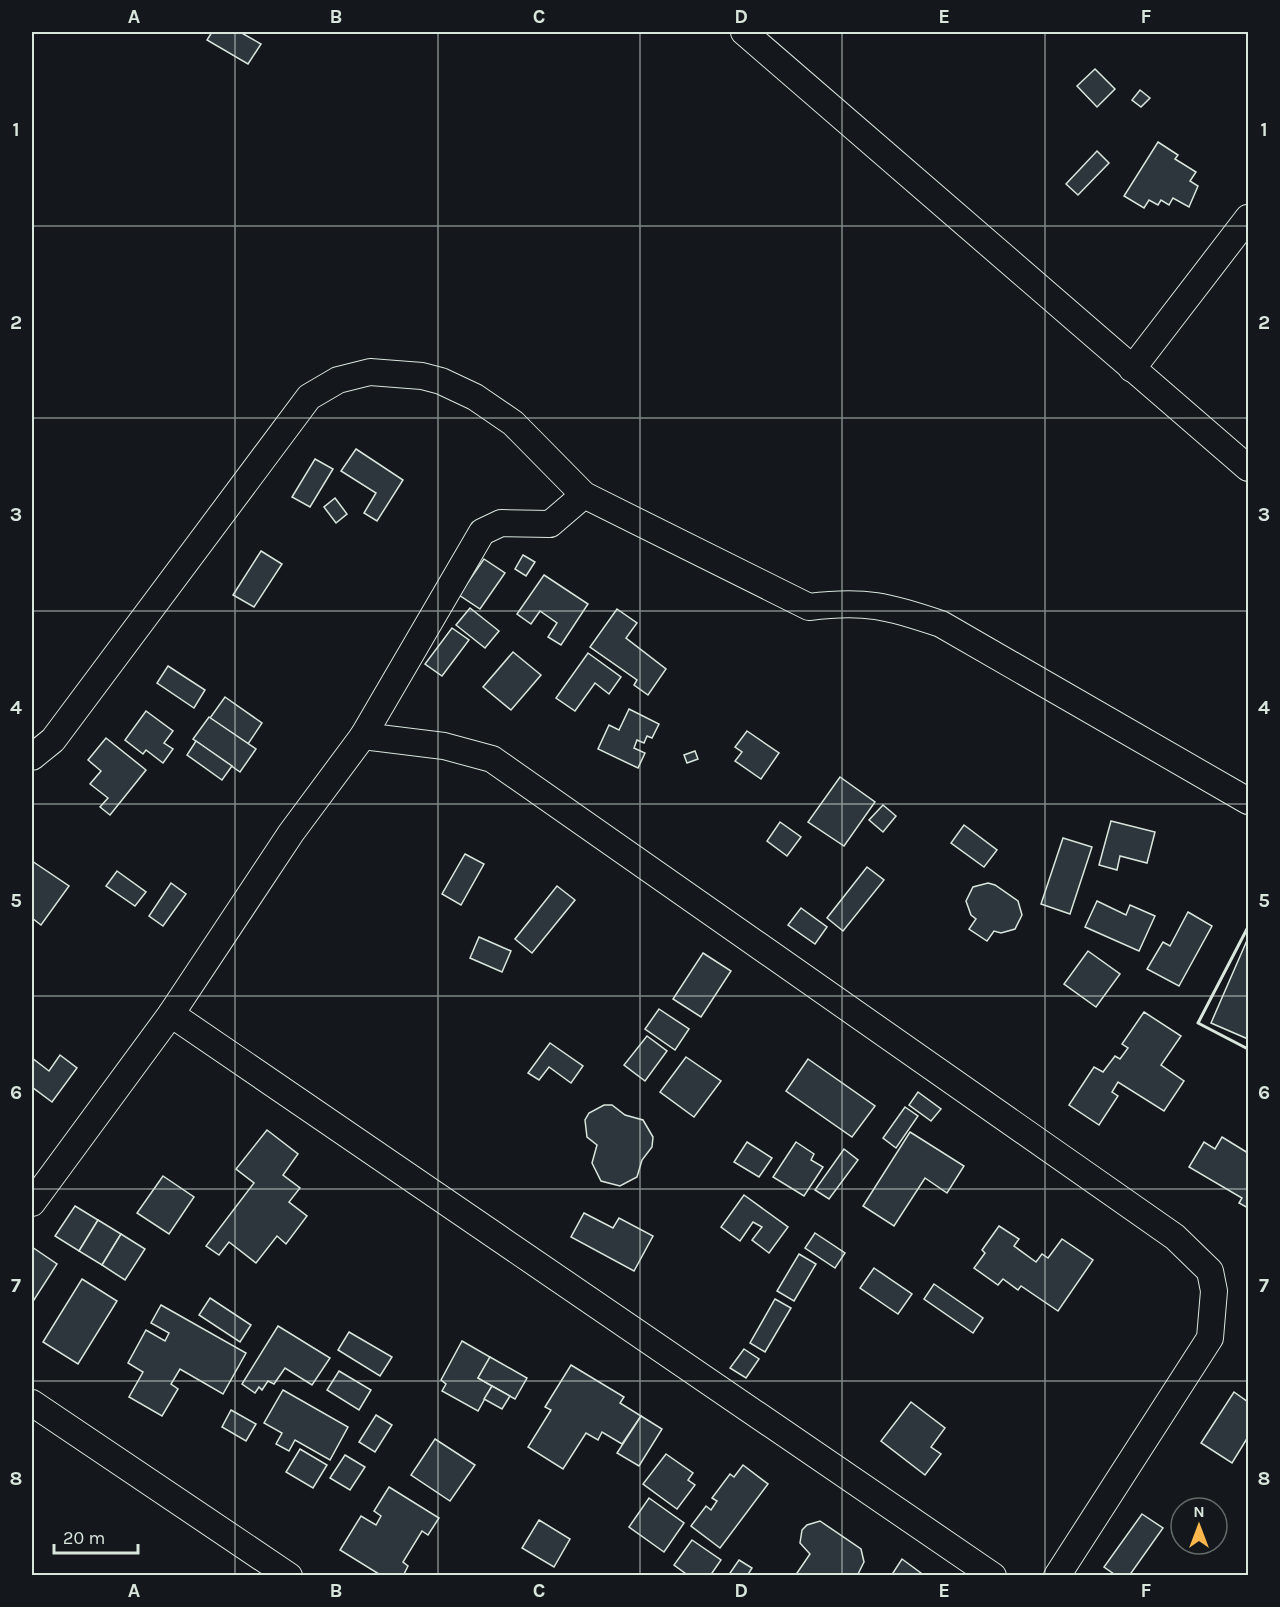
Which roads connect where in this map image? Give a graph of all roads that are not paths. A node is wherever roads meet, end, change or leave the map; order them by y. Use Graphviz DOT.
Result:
graph roads {
  1 [pos="744,32"];
  2 [pos="1248,218"];
  3 [pos="1132,369"];
  4 [pos="1248,468"];
  5 [pos="584,495"];
  6 [pos="363,736"];
  7 [pos="32,757"];
  8 [pos="1248,801"];
  9 [pos="171,1014"];
  10 [pos="32,1203"];
  11 [pos="32,1403"];
  12 [pos="290,1575"];
  13 [pos="993,1575"];
  14 [pos="1057,1575"];
  1 -- 3 [label="street"];
  2 -- 3 [label="street"];
  3 -- 4 [label="street"];
  5 -- 6 [label="street"];
  5 -- 7 [label="street"];
  5 -- 8 [label="street"];
  6 -- 9 [label="street"];
  6 -- 14 [label="street"];
  9 -- 10 [label="street"];
  9 -- 13 [label="street"];
  11 -- 12 [label="street"];
}
